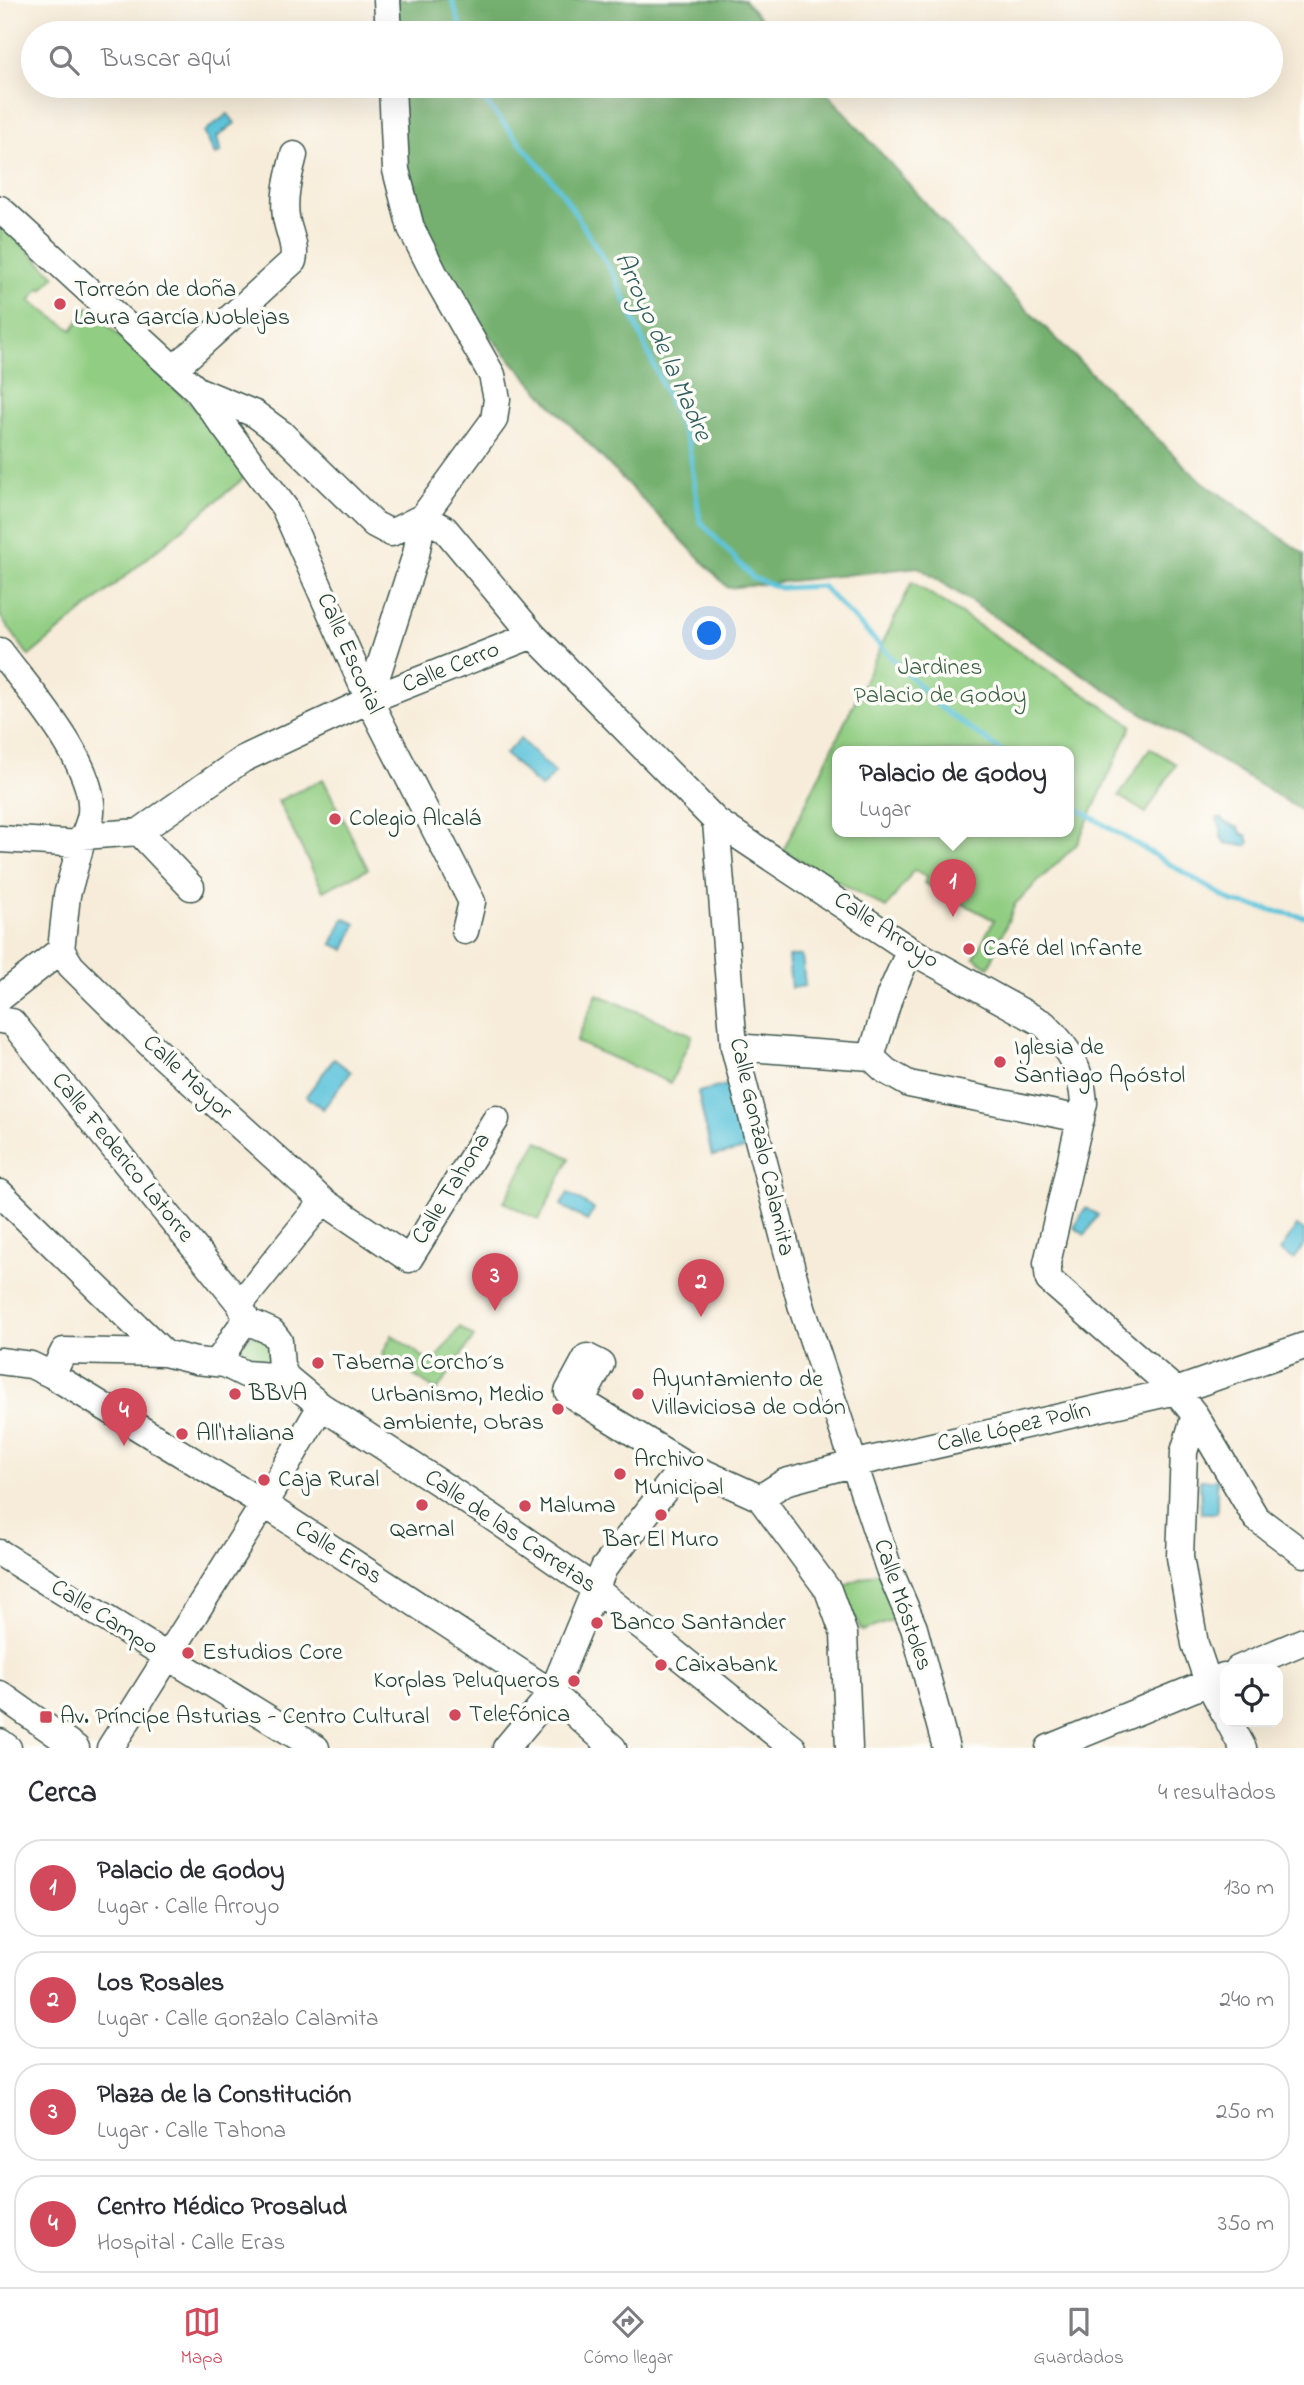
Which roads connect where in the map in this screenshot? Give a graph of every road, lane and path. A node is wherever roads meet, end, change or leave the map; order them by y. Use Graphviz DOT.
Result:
graph roads {
  1 [pos="387,0"];
  2 [pos="388,21"];
  3 [pos="393,98"];
  4 [pos="293,155"];
  5 [pos="0,209"];
  6 [pos="174,369"];
  7 [pos="197,390"];
  8 [pos="423,517"];
  9 [pos="391,533"];
  10 [pos="412,566"];
  11 [pos="533,635"];
  12 [pos="0,651"];
  13 [pos="369,701"];
  14 [pos="716,821"];
  15 [pos="139,832"];
  16 [pos="0,839"];
  17 [pos="82,840"];
  18 [pos="191,887"];
  19 [pos="464,931"];
  20 [pos="61,950"];
  21 [pos="911,950"];
  22 [pos="0,998"];
  23 [pos="0,1020"];
  24 [pos="734,1047"];
  25 [pos="871,1057"];
  26 [pos="496,1119"];
  27 [pos="1081,1119"];
  28 [pos="0,1193"];
  29 [pos="323,1201"];
  30 [pos="409,1259"];
  31 [pos="244,1312"];
  32 [pos="1304,1346"];
  33 [pos="164,1353"];
  34 [pos="0,1361"];
  35 [pos="220,1364"];
  36 [pos="52,1375"];
  37 [pos="286,1377"];
  38 [pos="1176,1391"];
  39 [pos="581,1401"];
  40 [pos="321,1406"];
  41 [pos="1195,1415"];
  42 [pos="685,1464"];
  43 [pos="852,1464"];
  44 [pos="760,1498"];
  45 [pos="264,1504"];
  46 [pos="0,1553"];
  47 [pos="1304,1554"];
  48 [pos="594,1588"];
  49 [pos="1304,1641"];
  50 [pos="166,1656"];
  51 [pos="1250,1664"];
  52 [pos="1217,1679"];
  53 [pos="552,1693"];
  54 [pos="0,1694"];
  55 [pos="1232,1727"];
  56 [pos="0,1742"];
  57 [pos="8,1748"];
  58 [pos="76,1748"];
  59 [pos="110,1748"];
  60 [pos="316,1748"];
  61 [pos="506,1748"];
  62 [pos="614,1748"];
  63 [pos="793,1748"];
  64 [pos="849,1748"];
  65 [pos="946,1748"];
  66 [pos="1049,1748"];
  67 [pos="1243,1748"];
  1 -- 2 [label="street"];
  3 -- 8 [label="street"];
  4 -- 6 [label="street"];
  5 -- 6 [label="street"];
  6 -- 7 [label="street"];
  7 -- 9 [label="street"];
  7 -- 13 [label="street, Calle Escorial"];
  8 -- 9 [label="street"];
  8 -- 10 [label="street"];
  8 -- 11 [label="street, Calle Arroyo"];
  9 -- 10 [label="street"];
  10 -- 13 [label="street"];
  11 -- 13 [label="street, Calle Cerro"];
  11 -- 14 [label="street, Calle Arroyo"];
  12 -- 17 [label="street"];
  13 -- 15 [label="street, Calle Cerro"];
  13 -- 19 [label="street, Calle Escorial"];
  14 -- 21 [label="street, Calle Arroyo"];
  14 -- 24 [label="street, Calle Gonzalo Calamita"];
  15 -- 17 [label="street"];
  15 -- 18 [label="street"];
  16 -- 17 [label="street"];
  17 -- 20 [label="street"];
  20 -- 22 [label="street"];
  20 -- 29 [label="street, Calle Mayor"];
  21 -- 25 [label="street"];
  21 -- 27 [label="street, Calle Arroyo"];
  23 -- 31 [label="street, Calle Federico Latorre"];
  24 -- 25 [label="street"];
  24 -- 43 [label="street, Calle Gonzalo Calamita"];
  25 -- 27 [label="street"];
  26 -- 30 [label="street, Calle Tahona"];
  27 -- 38 [label="street, Calle Arroyo"];
  28 -- 33 [label="street"];
  29 -- 30 [label="street, Calle Mayor"];
  29 -- 31 [label="street"];
  31 -- 35 [label="street"];
  31 -- 37 [label="street"];
  32 -- 38 [label="street, Calle López Polín"];
  33 -- 35 [label="street"];
  33 -- 36 [label="street"];
  34 -- 36 [label="street, Calle Eras"];
  35 -- 37 [label="street"];
  36 -- 45 [label="street, Calle Eras"];
  37 -- 40 [label="street, Calle de las Carretas"];
  38 -- 41 [label="street, Calle Arroyo"];
  38 -- 43 [label="street, Calle López Polín"];
  39 -- 42 [label="street"];
  40 -- 45 [label="street"];
  40 -- 48 [label="street, Calle de las Carretas"];
  41 -- 47 [label="street, Calle Arroyo"];
  41 -- 52 [label="street"];
  42 -- 44 [label="street"];
  42 -- 48 [label="street"];
  43 -- 44 [label="street, Calle López Polín"];
  43 -- 65 [label="street, Calle Móstoles"];
  44 -- 64 [label="street"];
  45 -- 50 [label="street"];
  45 -- 53 [label="street, Calle Eras"];
  46 -- 50 [label="street, Calle Campo"];
  48 -- 53 [label="street"];
  48 -- 63 [label="street, Calle de las Carretas"];
  49 -- 51 [label="street"];
  50 -- 59 [label="street"];
  50 -- 60 [label="street, Calle Campo"];
  52 -- 66 [label="street"];
  53 -- 61 [label="street"];
  53 -- 62 [label="street, Calle Eras"];
  54 -- 58 [label="street"];
  55 -- 67 [label="street"];
  56 -- 57 [label="street"];
}
